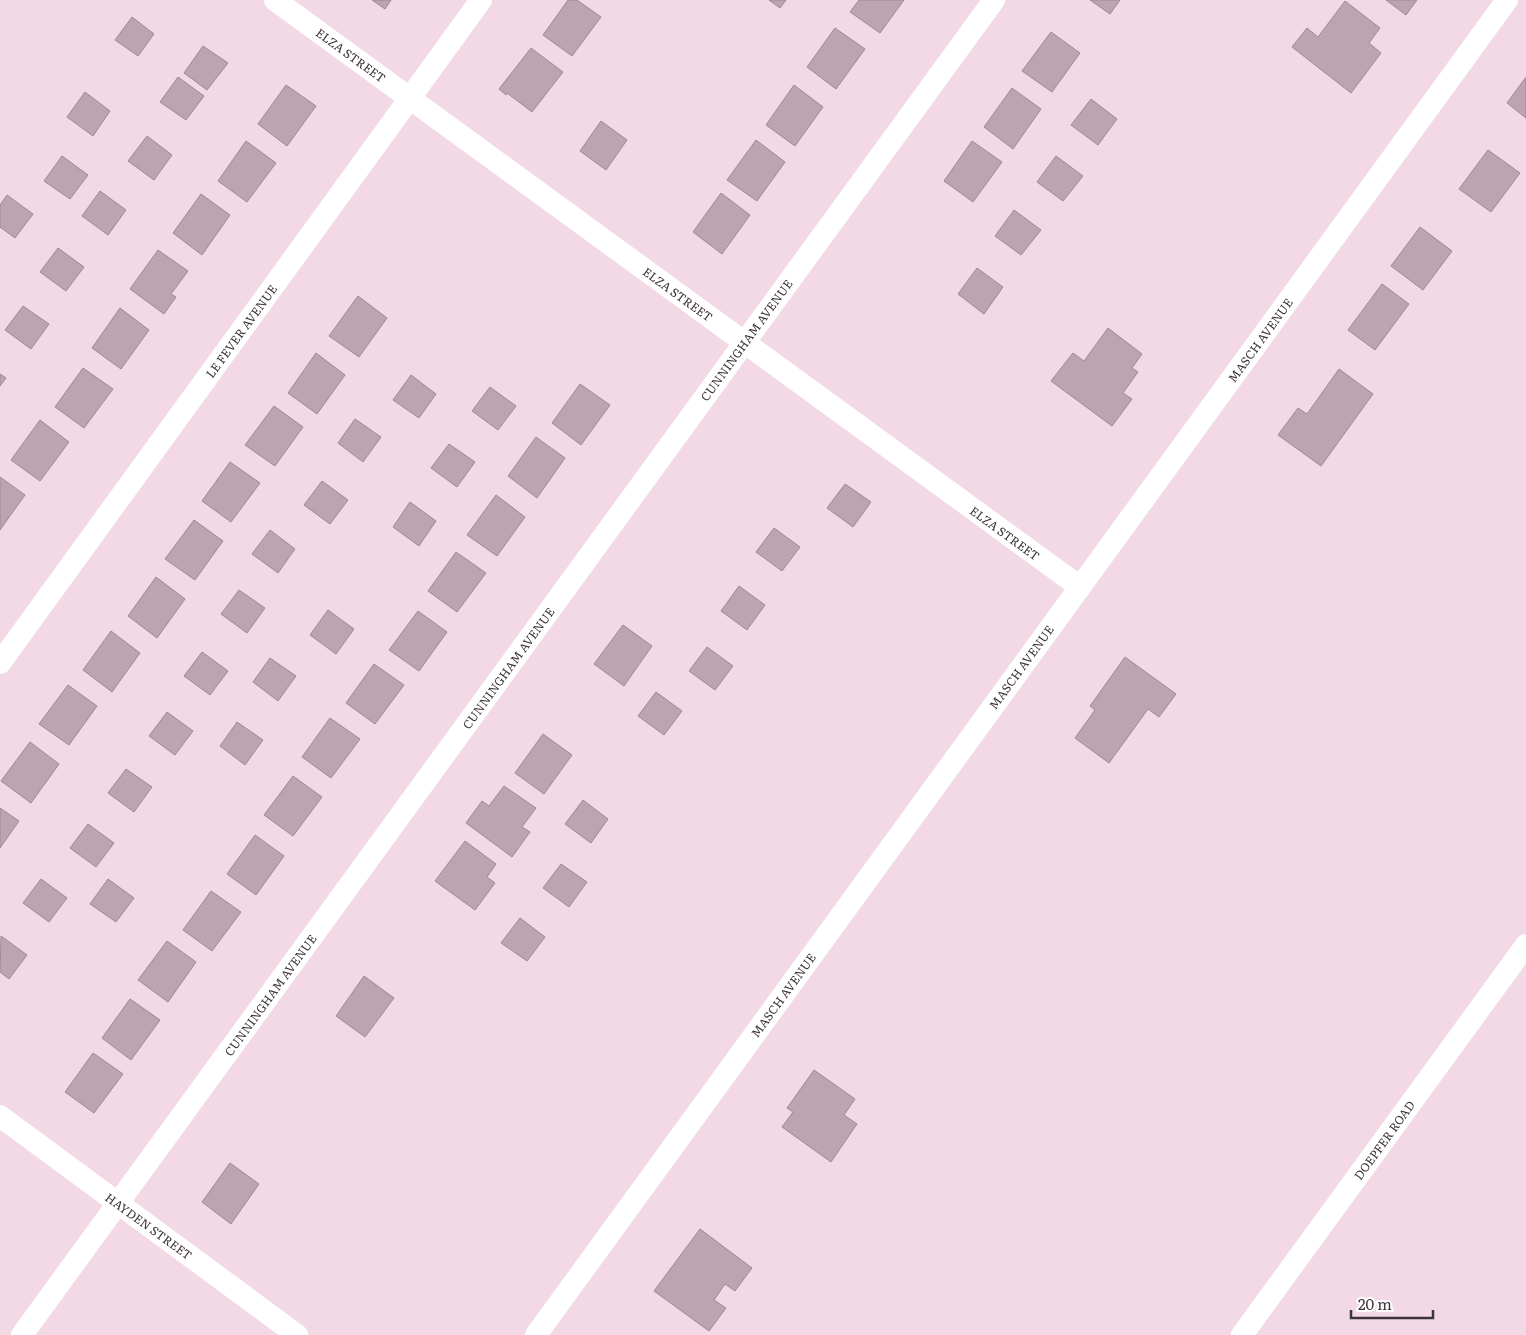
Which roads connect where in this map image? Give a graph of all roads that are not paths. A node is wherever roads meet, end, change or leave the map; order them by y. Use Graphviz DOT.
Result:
graph roads {
  1 [pos="275,0"];
  2 [pos="481,0"];
  3 [pos="994,0"];
  4 [pos="1507,0"];
  5 [pos="410,98"];
  6 [pos="744,343"];
  7 [pos="1080,587"];
  8 [pos="0,663"];
  9 [pos="1526,945"];
  10 [pos="0,1116"];
  11 [pos="118,1203"];
  12 [pos="22,1335"];
  13 [pos="297,1335"];
  14 [pos="536,1335"];
  15 [pos="1242,1335"];
  1 -- 5 [label="street, ELZA STREET"];
  2 -- 5 [label="street, LE FEVER AVENUE"];
  3 -- 6 [label="street, CUNNINGHAM AVENUE"];
  4 -- 7 [label="street, MASCH AVENUE"];
  5 -- 6 [label="street, ELZA STREET"];
  5 -- 8 [label="street, LE FEVER AVENUE"];
  6 -- 7 [label="street, ELZA STREET"];
  6 -- 11 [label="street, CUNNINGHAM AVENUE"];
  7 -- 14 [label="street, MASCH AVENUE"];
  9 -- 15 [label="street, DOEPFER ROAD"];
  10 -- 11 [label="street, HAYDEN STREET"];
  11 -- 12 [label="street, CUNNINGHAM AVENUE"];
  11 -- 13 [label="street, HAYDEN STREET"];
}
